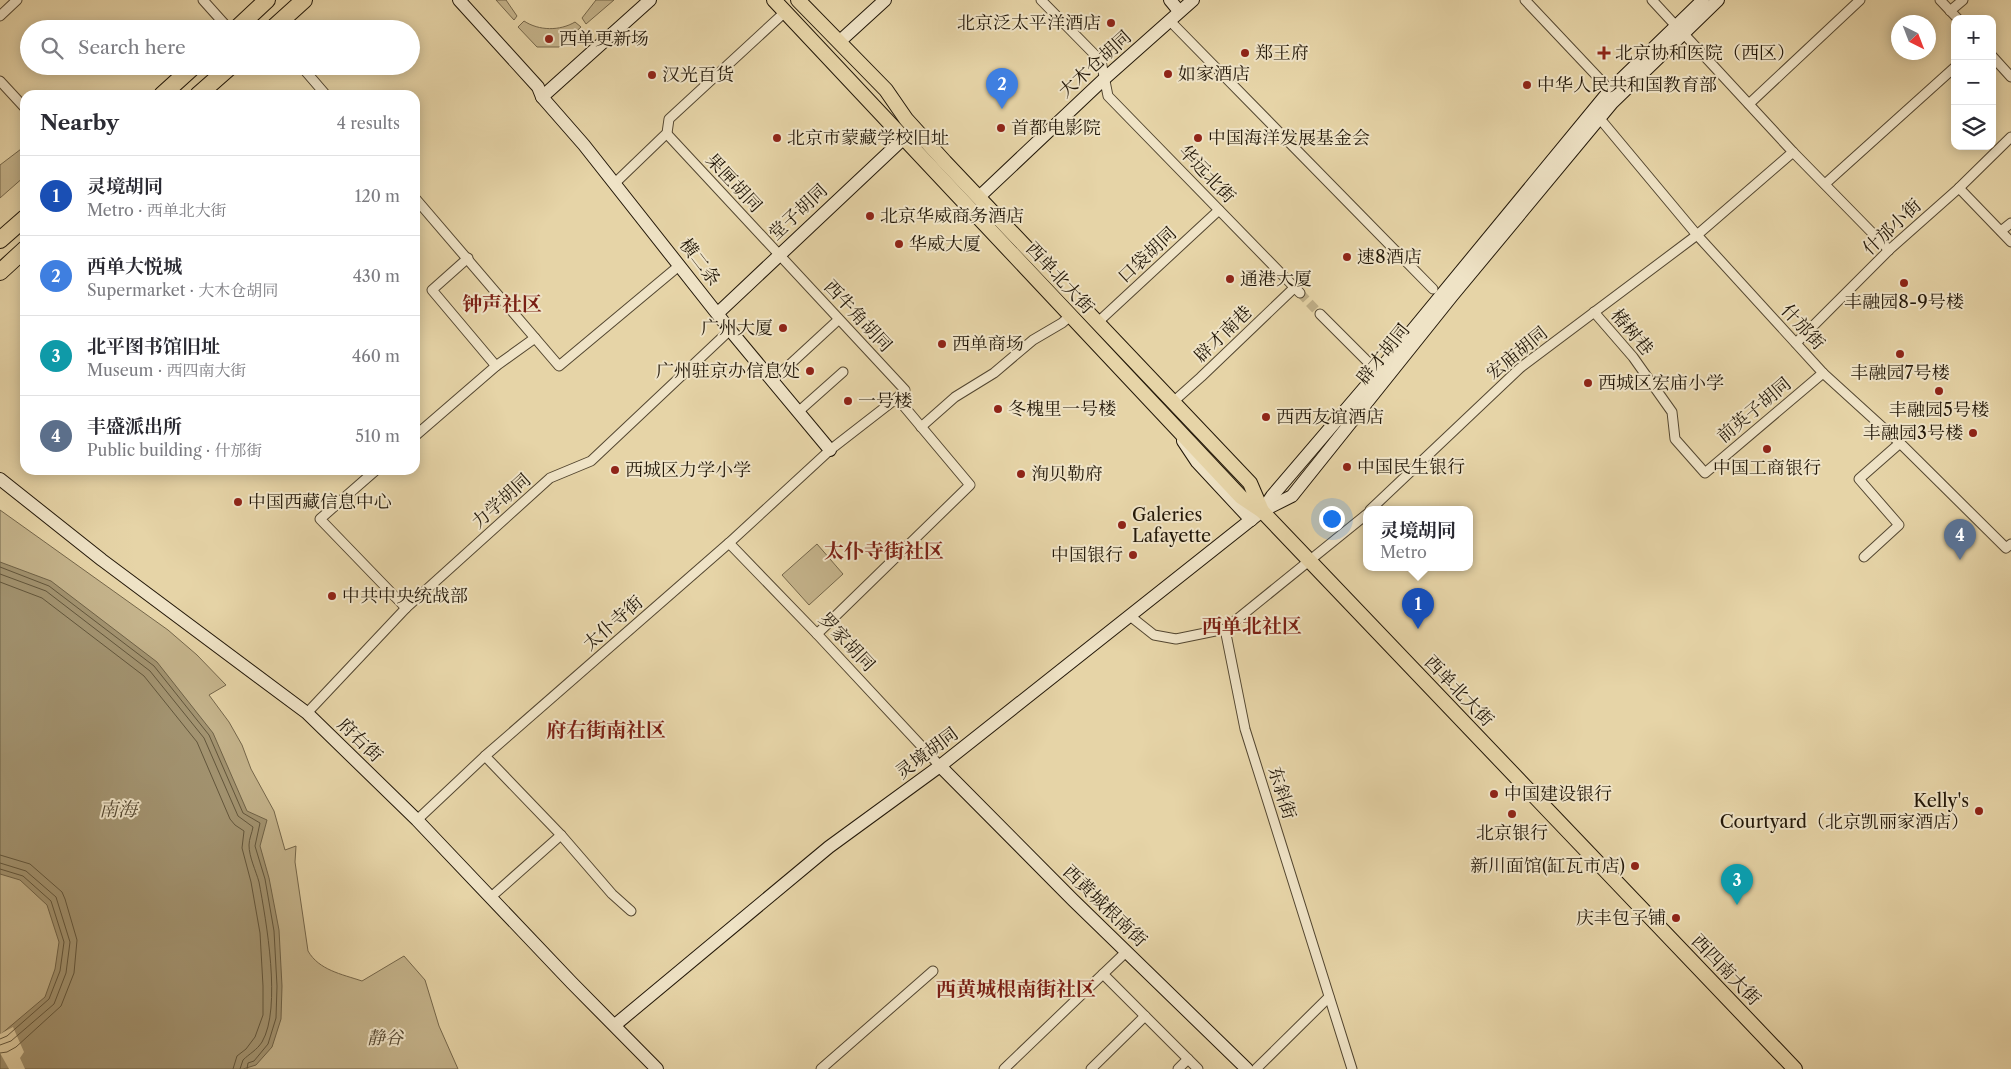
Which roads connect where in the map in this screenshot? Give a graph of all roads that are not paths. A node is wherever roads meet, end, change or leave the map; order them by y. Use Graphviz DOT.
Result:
graph roads {
  1 [pos="17,0"];
  2 [pos="203,0"];
  3 [pos="267,0"];
  4 [pos="304,0"];
  5 [pos="450,0"];
  6 [pos="458,0"];
  7 [pos="650,0"];
  8 [pos="774,0"];
  9 [pos="798,0"];
  10 [pos="885,0"];
  11 [pos="1041,0"];
  12 [pos="1170,0"];
  13 [pos="1192,0"];
  14 [pos="1525,0"];
  15 [pos="1652,0"];
  16 [pos="1704,0"];
  17 [pos="1718,0"];
  18 [pos="1860,0"];
  19 [pos="1940,0"];
  20 [pos="1963,0"];
  21 [pos="1179,11"];
  22 [pos="1950,11"];
  23 [pos="785,12"];
  24 [pos="1954,15"];
  25 [pos="0,16"];
  26 [pos="221,20"];
  27 [pos="246,20"];
  28 [pos="282,20"];
  29 [pos="1170,21"];
  30 [pos="1679,30"];
  31 [pos="839,42"];
  32 [pos="1996,60"];
  33 [pos="1951,71"];
  34 [pos="184,75"];
  35 [pos="221,75"];
  36 [pos="308,75"];
  37 [pos="2011,77"];
  38 [pos="1104,79"];
  39 [pos="0,81"];
  40 [pos="168,90"];
  41 [pos="204,90"];
  42 [pos="322,90"];
  43 [pos="1610,90"];
  44 [pos="542,97"];
  45 [pos="20,103"];
  46 [pos="1749,104"];
  47 [pos="1596,115"];
  48 [pos="667,134"];
  49 [pos="904,138"];
  50 [pos="2011,138"];
  51 [pos="1793,152"];
  52 [pos="614,184"];
  53 [pos="1825,184"];
  54 [pos="1959,188"];
  55 [pos="979,197"];
  56 [pos="420,204"];
  57 [pos="1219,210"];
  58 [pos="20,222"];
  59 [pos="2011,223"];
  60 [pos="2001,231"];
  61 [pos="1696,235"];
  62 [pos="0,240"];
  63 [pos="2011,242"];
  64 [pos="1889,250"];
  65 [pos="20,254"];
  66 [pos="778,255"];
  67 [pos="468,258"];
  68 [pos="680,265"];
  69 [pos="0,272"];
  70 [pos="1433,289"];
  71 [pos="1297,291"];
  72 [pos="1594,312"];
  73 [pos="718,314"];
  74 [pos="1320,314"];
  75 [pos="1070,316"];
  76 [pos="837,321"];
  77 [pos="1097,323"];
  78 [pos="730,330"];
  79 [pos="535,338"];
  80 [pos="1796,343"];
  81 [pos="496,366"];
  82 [pos="843,372"];
  83 [pos="1378,372"];
  84 [pos="1823,373"];
  85 [pos="772,380"];
  86 [pos="897,398"];
  87 [pos="1173,402"];
  88 [pos="798,412"];
  89 [pos="922,427"];
  90 [pos="420,432"];
  91 [pos="1900,443"];
  92 [pos="830,450"];
  93 [pos="1705,473"];
  94 [pos="370,475"];
  95 [pos="0,479"];
  96 [pos="1374,506"];
  97 [pos="1256,515"];
  98 [pos="1363,517"];
  99 [pos="729,543"];
  100 [pos="2009,546"];
  101 [pos="1864,557"];
  102 [pos="1310,561"];
  103 [pos="406,608"];
  104 [pos="1130,616"];
  105 [pos="1224,629"];
  106 [pos="817,634"];
  107 [pos="307,713"];
  108 [pos="485,756"];
  109 [pos="940,766"];
  110 [pos="417,820"];
  111 [pos="561,835"];
  112 [pos="492,897"];
  113 [pos="1630,897"];
  114 [pos="630,911"];
  115 [pos="1126,952"];
  116 [pos="933,971"];
  117 [pos="1103,974"];
  118 [pos="1329,997"];
  119 [pos="1145,1016"];
  120 [pos="615,1025"];
  121 [pos="1188,1059"];
  122 [pos="657,1069"];
  123 [pos="821,1069"];
  124 [pos="1004,1069"];
  125 [pos="1091,1069"];
  126 [pos="1178,1069"];
  127 [pos="1198,1069"];
  128 [pos="1247,1069"];
  129 [pos="1256,1069"];
  130 [pos="1352,1069"];
  131 [pos="1795,1069"];
  1 -- 25 [label="street"];
  2 -- 26 [label="street"];
  3 -- 27 [label="highway"];
  4 -- 28 [label="highway"];
  5 -- 44 [label="main road, 横二条"];
  6 -- 44 [label="main road, 横二条"];
  7 -- 44 [label="main road"];
  8 -- 23 [label="main road, 西单北大街"];
  9 -- 31 [label="main road, 西单北大街"];
  10 -- 31 [label="main road"];
  11 -- 38 [label="street, 华远北街"];
  12 -- 21 [label="main road"];
  13 -- 21 [label="main road, 大木仓胡同"];
  14 -- 43 [label="street"];
  15 -- 30 [label="street"];
  16 -- 30 [label="main road, 辟才胡同"];
  17 -- 30 [label="main road, 辟才胡同"];
  18 -- 46 [label="street"];
  19 -- 22 [label="street"];
  20 -- 22 [label="street"];
  21 -- 29 [label="main road, 大木仓胡同"];
  22 -- 24 [label="street"];
  23 -- 48 [label="street"];
  23 -- 49 [label="main road, 西单北大街"];
  29 -- 38 [label="main road, 大木仓胡同"];
  29 -- 70 [label="street"];
  30 -- 43 [label="main road, 辟才胡同"];
  30 -- 46 [label="street"];
  30 -- 47 [label="main road, 辟才胡同"];
  31 -- 55 [label="main road, 西单北大街"];
  32 -- 37 [label="street"];
  33 -- 53 [label="street"];
  34 -- 40 [label="highway"];
  35 -- 41 [label="highway"];
  36 -- 42 [label="street"];
  38 -- 55 [label="main road, 大木仓胡同"];
  38 -- 57 [label="street, 华远北街"];
  39 -- 45 [label="street"];
  43 -- 47 [label="main road, 辟才胡同"];
  44 -- 52 [label="main road, 横二条"];
  46 -- 51 [label="street"];
  47 -- 61 [label="street, 什邡街"];
  47 -- 83 [label="main road, 辟才胡同"];
  47 -- 97 [label="main road, 辟才胡同"];
  48 -- 52 [label="street"];
  48 -- 66 [label="street, 果匣胡同"];
  49 -- 66 [label="main road, 堂子胡同"];
  49 -- 75 [label="main road, 西单北大街"];
  50 -- 54 [label="street, 什邡小街"];
  51 -- 53 [label="street"];
  51 -- 61 [label="street, 宏庙胡同"];
  52 -- 68 [label="main road, 横二条"];
  53 -- 64 [label="street"];
  54 -- 60 [label="street"];
  54 -- 64 [label="street, 什邡小街"];
  55 -- 77 [label="main road, 西单北大街"];
  56 -- 67 [label="street"];
  57 -- 71 [label="street, 华远北街"];
  57 -- 77 [label="street, 口袋胡同"];
  58 -- 62 [label="highway"];
  59 -- 60 [label="street"];
  60 -- 63 [label="street"];
  61 -- 72 [label="street, 宏庙胡同"];
  61 -- 80 [label="street, 什邡街"];
  64 -- 80 [label="street, 什邡小街"];
  65 -- 69 [label="highway"];
  66 -- 73 [label="main road, 堂子胡同"];
  66 -- 86 [label="street, 西牛角胡同"];
  67 -- 79 [label="street"];
  67 -- 81 [label="street"];
  68 -- 73 [label="main road, 横二条"];
  68 -- 79 [label="street"];
  71 -- 87 [label="street, 辟才南巷"];
  72 -- 93 [label="street, 椿树巷"];
  72 -- 96 [label="street, 宏庙胡同"];
  73 -- 78 [label="main road, 横二条"];
  74 -- 83 [label="street"];
  75 -- 89 [label="street"];
  75 -- 97 [label="main road, 西单北大街"];
  76 -- 85 [label="street"];
  77 -- 87 [label="main road, 西单北大街"];
  78 -- 85 [label="main road, 横二条"];
  78 -- 103 [label="street, 力学胡同"];
  79 -- 81 [label="street"];
  80 -- 84 [label="street, 什邡街"];
  81 -- 90 [label="street"];
  82 -- 88 [label="street"];
  83 -- 97 [label="main road, 辟才胡同"];
  84 -- 91 [label="street, 什邡街"];
  84 -- 93 [label="street, 前英子胡同"];
  85 -- 88 [label="main road, 横二条"];
  86 -- 89 [label="street"];
  86 -- 92 [label="street, 太仆寺街"];
  87 -- 97 [label="main road, 西单北大街"];
  88 -- 92 [label="main road, 横二条"];
  89 -- 106 [label="street"];
  91 -- 100 [label="street, 什邡街"];
  91 -- 101 [label="street"];
  92 -- 99 [label="street, 太仆寺街"];
  94 -- 103 [label="street"];
  95 -- 107 [label="main road, 府右街"];
  97 -- 102 [label="main road, 西单北大街"];
  97 -- 104 [label="main road, 灵境胡同"];
  98 -- 102 [label="street"];
  99 -- 106 [label="street, 罗家胡同"];
  99 -- 108 [label="street, 太仆寺街"];
  102 -- 105 [label="street"];
  102 -- 113 [label="main road, 西单北大街"];
  103 -- 107 [label="street, 力学胡同"];
  104 -- 105 [label="street"];
  104 -- 109 [label="main road, 灵境胡同"];
  105 -- 118 [label="street, 东斜街"];
  106 -- 109 [label="street, 罗家胡同"];
  107 -- 110 [label="main road, 府右街"];
  108 -- 110 [label="street, 太仆寺街"];
  108 -- 111 [label="street"];
  109 -- 115 [label="main road, 西黄城根南街"];
  109 -- 120 [label="main road, 灵境胡同"];
  110 -- 112 [label="main road, 府右街"];
  111 -- 112 [label="street"];
  111 -- 114 [label="street"];
  112 -- 120 [label="main road, 府右街"];
  113 -- 131 [label="main road, 西四南大街"];
  115 -- 117 [label="street"];
  115 -- 128 [label="main road, 西黄城根南街"];
  116 -- 123 [label="street"];
  117 -- 119 [label="street"];
  117 -- 124 [label="street"];
  118 -- 129 [label="street"];
  118 -- 130 [label="street, 东斜街"];
  119 -- 121 [label="street"];
  119 -- 125 [label="street"];
  120 -- 122 [label="main road, 府右街"];
  121 -- 126 [label="street"];
  121 -- 127 [label="street"];
}
